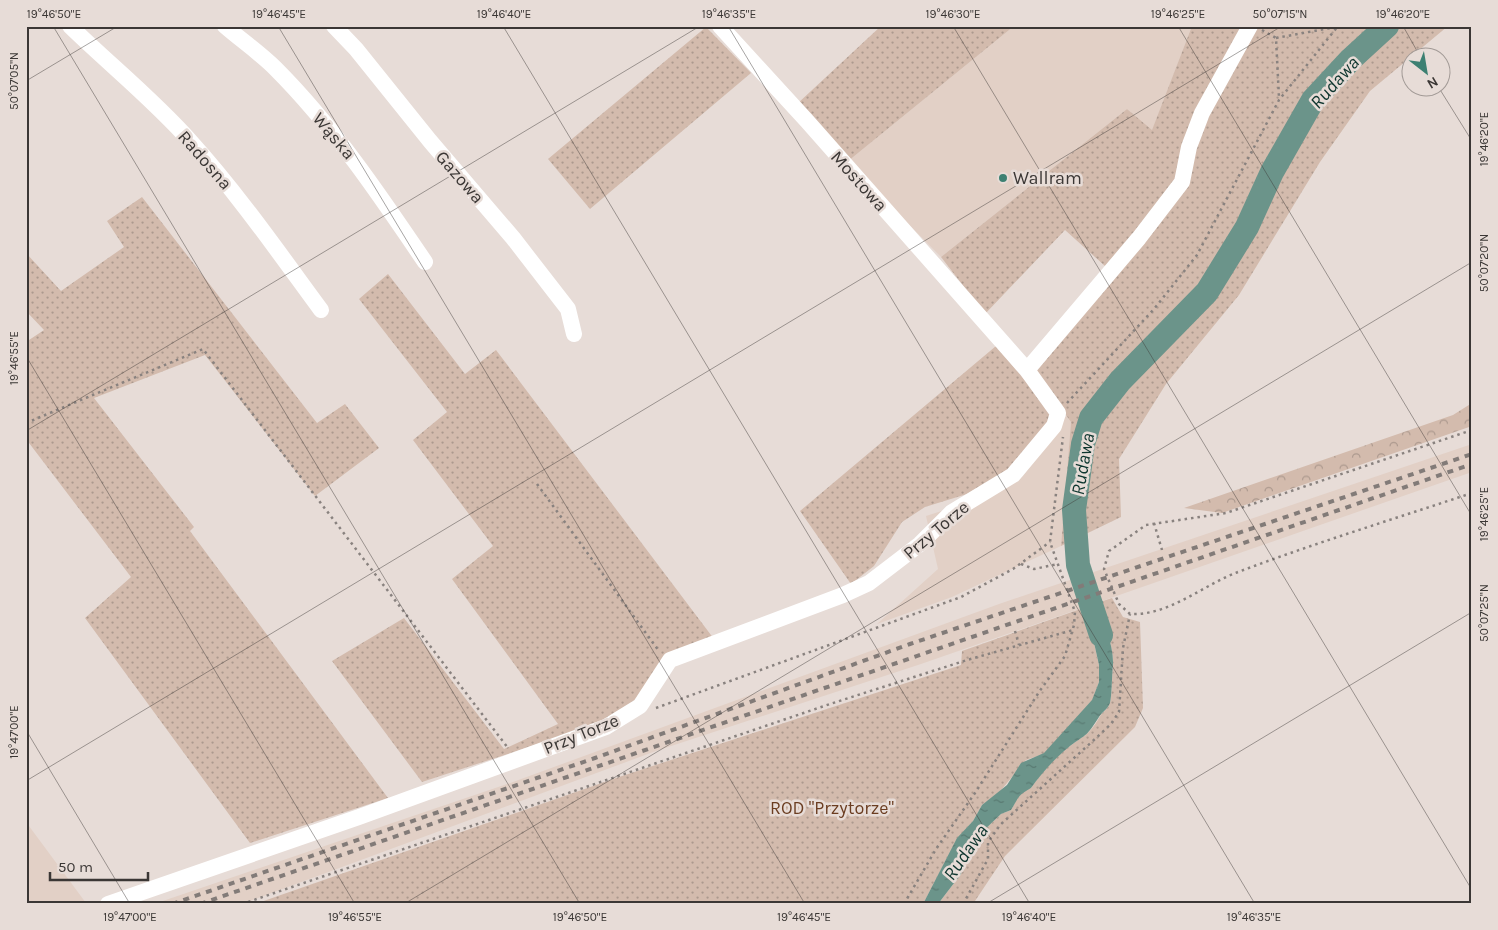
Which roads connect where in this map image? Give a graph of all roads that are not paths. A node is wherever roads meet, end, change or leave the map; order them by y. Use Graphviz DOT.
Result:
graph roads {
  1 [pos="70,26"];
  2 [pos="225,26"];
  3 [pos="334,26"];
  4 [pos="720,26"];
  5 [pos="1250,26"];
  6 [pos="425,262"];
  7 [pos="321,310"];
  8 [pos="574,334"];
  9 [pos="1027,370"];
  10 [pos="1058,413"];
  11 [pos="108,904"];
  1 -- 7 [label="street, Radosna"];
  2 -- 6 [label="street, Wąska"];
  3 -- 8 [label="street, Gazowa"];
  4 -- 9 [label="street, Mostowa"];
  5 -- 9 [label="street"];
  9 -- 10 [label="street, Mostowa"];
  10 -- 11 [label="street, Przy Torze"];
}
